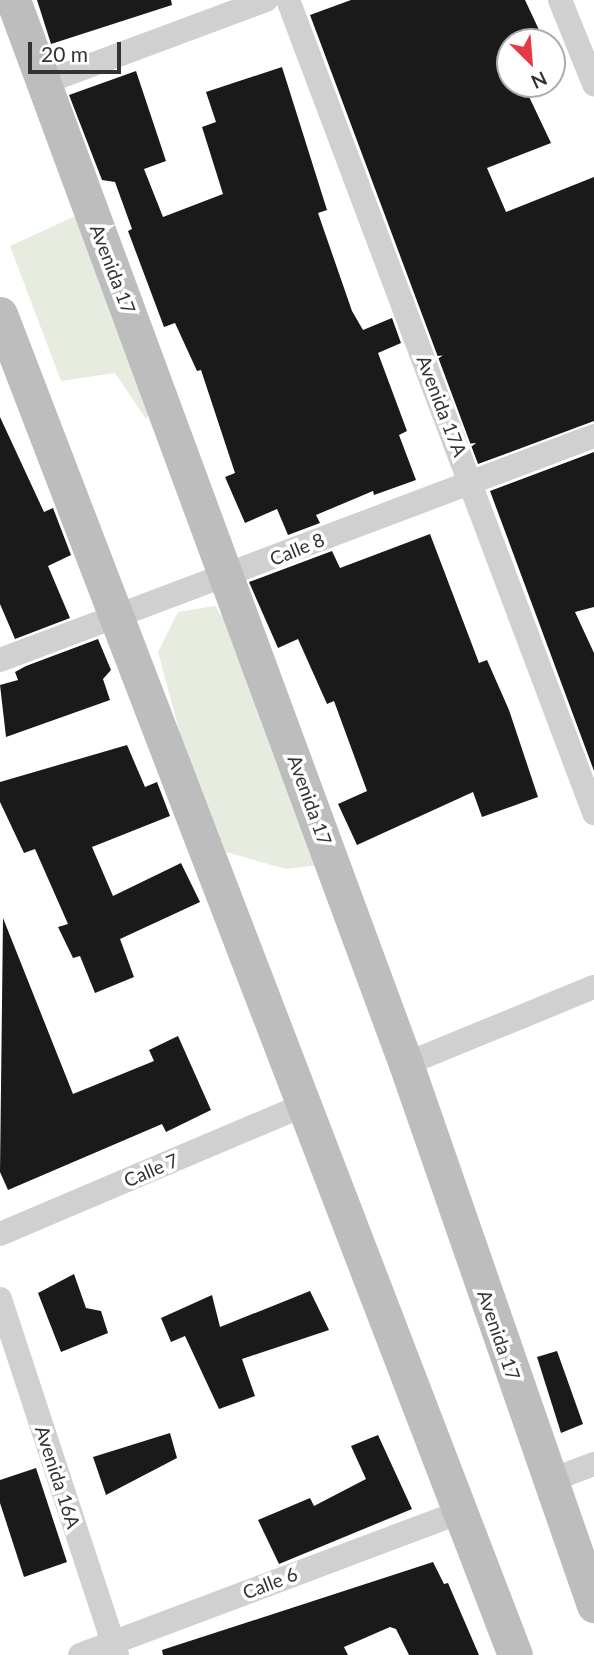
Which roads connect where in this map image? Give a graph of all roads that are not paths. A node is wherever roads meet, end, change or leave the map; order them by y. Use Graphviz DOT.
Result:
graph roads {
  1 [pos="13,0"];
  2 [pos="266,0"];
  3 [pos="288,0"];
  4 [pos="560,0"];
  5 [pos="43,83"];
  6 [pos="594,84"];
  7 [pos="4,332"];
  8 [pos="594,436"];
  9 [pos="470,481"];
  10 [pos="228,577"];
  11 [pos="117,620"];
  12 [pos="0,660"];
  13 [pos="594,813"];
  14 [pos="594,987"];
  15 [pos="405,1064"];
  16 [pos="302,1106"];
  17 [pos="0,1234"];
  18 [pos="0,1299"];
  19 [pos="594,1464"];
  20 [pos="549,1481"];
  21 [pos="460,1512"];
  22 [pos="594,1605"];
  23 [pos="115,1649"];
  24 [pos="80,1655"];
  25 [pos="515,1655"];
  1 -- 5 [label="main road, Avenida 17"];
  2 -- 5 [label="street"];
  3 -- 9 [label="street, Avenida 17A"];
  4 -- 6 [label="street"];
  5 -- 10 [label="main road, Avenida 17"];
  7 -- 11 [label="main road"];
  8 -- 9 [label="street, Calle 8"];
  9 -- 10 [label="street, Calle 8"];
  9 -- 13 [label="street, Avenida 17A"];
  10 -- 11 [label="street, Calle 8"];
  10 -- 15 [label="main road, Avenida 17"];
  11 -- 12 [label="street, Calle 8"];
  11 -- 16 [label="main road"];
  14 -- 15 [label="street"];
  15 -- 20 [label="main road, Avenida 17"];
  16 -- 17 [label="street, Calle 7"];
  16 -- 21 [label="main road"];
  18 -- 23 [label="street, Avenida 16A"];
  19 -- 20 [label="street"];
  20 -- 22 [label="main road, Avenida 17"];
  21 -- 23 [label="street, Calle 6"];
  21 -- 25 [label="main road"];
  23 -- 24 [label="street, Calle 6"];
}
